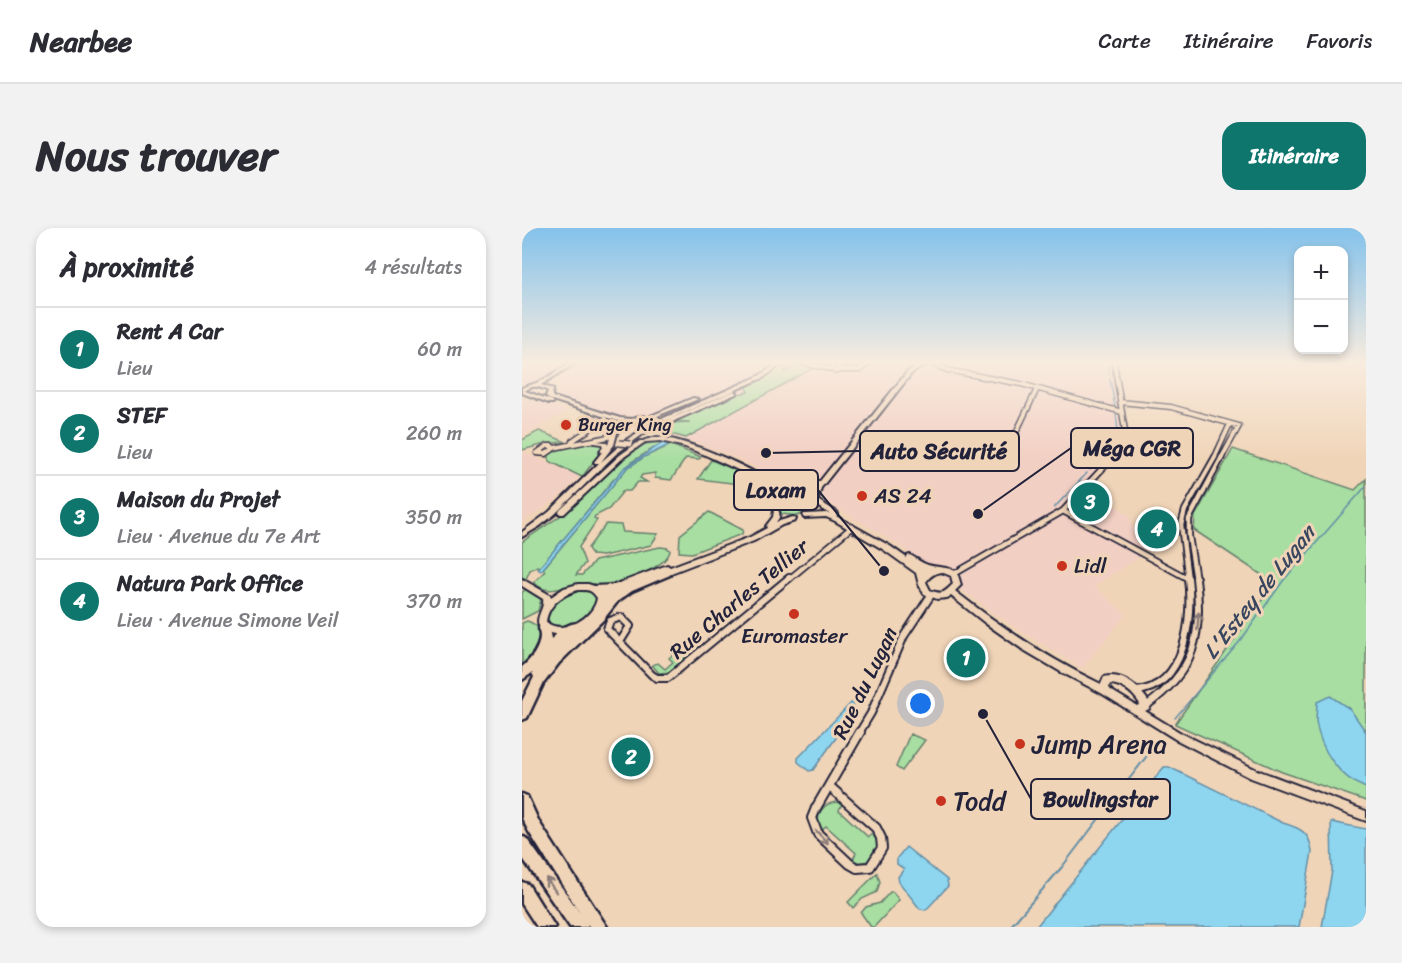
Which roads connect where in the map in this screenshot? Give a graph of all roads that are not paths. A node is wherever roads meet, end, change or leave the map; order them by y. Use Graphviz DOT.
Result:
graph roads {
  1 [pos="534,395"];
  2 [pos="544,395"];
  3 [pos="550,395"];
  4 [pos="709,395"];
  5 [pos="720,395"];
  6 [pos="731,395"];
  7 [pos="887,395"];
  8 [pos="892,395"];
  9 [pos="1034,395"];
  10 [pos="1060,395"];
  11 [pos="1119,395"];
  12 [pos="538,396"];
  13 [pos="1120,402"];
  14 [pos="1122,412"];
  15 [pos="646,418"];
  16 [pos="605,419"];
  17 [pos="635,420"];
  18 [pos="1230,424"];
  19 [pos="661,425"];
  20 [pos="616,437"];
  21 [pos="1009,439"];
  22 [pos="589,441"];
  23 [pos="645,441"];
  24 [pos="571,444"];
  25 [pos="1224,447"];
  26 [pos="554,448"];
  27 [pos="1219,456"];
  28 [pos="591,470"];
  29 [pos="796,491"];
  30 [pos="804,491"];
  31 [pos="779,499"];
  32 [pos="817,500"];
  33 [pos="559,512"];
  34 [pos="776,512"];
  35 [pos="1063,512"];
  36 [pos="806,516"];
  37 [pos="794,519"];
  38 [pos="852,527"];
  39 [pos="522,535"];
  40 [pos="522,540"];
  41 [pos="1139,553"];
  42 [pos="1186,562"];
  43 [pos="1193,563"];
  44 [pos="936,569"];
  45 [pos="666,572"];
  46 [pos="954,574"];
  47 [pos="1187,578"];
  48 [pos="922,581"];
  49 [pos="522,582"];
  50 [pos="595,589"];
  51 [pos="952,593"];
  52 [pos="932,595"];
  53 [pos="548,604"];
  54 [pos="600,604"];
  55 [pos="544,626"];
  56 [pos="574,627"];
  57 [pos="1188,635"];
  58 [pos="1196,639"];
  59 [pos="620,642"];
  60 [pos="522,674"];
  61 [pos="1106,685"];
  62 [pos="1136,692"];
  63 [pos="1142,708"];
  64 [pos="522,713"];
  65 [pos="829,786"];
  66 [pos="522,801"];
  67 [pos="1366,816"];
  68 [pos="522,844"];
  69 [pos="522,890"];
  70 [pos="522,898"];
  71 [pos="546,927"];
  72 [pos="580,927"];
  73 [pos="599,927"];
  1 -- 12 [label="main road"];
  2 -- 12 [label="main road"];
  3 -- 17 [label="main road"];
  4 -- 15 [label="main road"];
  5 -- 33 [label="main road"];
  6 -- 19 [label="main road"];
  7 -- 30 [label="main road"];
  8 -- 32 [label="main road"];
  9 -- 21 [label="street"];
  10 -- 14 [label="street"];
  11 -- 13 [label="street"];
  12 -- 16 [label="main road"];
  13 -- 14 [label="street"];
  13 -- 18 [label="street"];
  14 -- 35 [label="street"];
  15 -- 17 [label="main road"];
  15 -- 19 [label="main road"];
  16 -- 20 [label="main road"];
  16 -- 24 [label="street"];
  17 -- 20 [label="main road"];
  18 -- 25 [label="street"];
  18 -- 25 [label="street"];
  19 -- 23 [label="main road"];
  19 -- 29 [label="main road"];
  20 -- 22 [label="street"];
  20 -- 23 [label="main road, bridge"];
  20 -- 28 [label="main road"];
  22 -- 24 [label="street"];
  22 -- 28 [label="main road"];
  23 -- 31 [label="main road"];
  23 -- 33 [label="main road"];
  24 -- 26 [label="street"];
  25 -- 27 [label="street"];
  27 -- 42 [label="street"];
  27 -- 43 [label="street"];
  28 -- 33 [label="main road"];
  29 -- 30 [label="main road"];
  29 -- 31 [label="main road"];
  30 -- 32 [label="main road"];
  31 -- 34 [label="main road"];
  32 -- 36 [label="main road"];
  32 -- 44 [label="main road"];
  33 -- 39 [label="main road"];
  33 -- 40 [label="main road"];
  34 -- 37 [label="main road"];
  34 -- 50 [label="main road"];
  35 -- 41 [label="street"];
  35 -- 46 [label="street"];
  36 -- 37 [label="main road"];
  36 -- 38 [label="main road"];
  37 -- 45 [label="main road"];
  38 -- 48 [label="main road"];
  38 -- 59 [label="street, Rue Charles Tellier"];
  41 -- 47 [label="street"];
  42 -- 43 [label="street"];
  42 -- 47 [label="street"];
  58 -- 43 [label="street, one-way"];
  44 -- 46 [label="main road"];
  44 -- 48 [label="main road"];
  45 -- 54 [label="main road"];
  45 -- 64 [label="highway"];
  46 -- 51 [label="main road"];
  47 -- 57 [label="street"];
  48 -- 52 [label="main road"];
  49 -- 53 [label="main road"];
  50 -- 53 [label="main road"];
  50 -- 54 [label="main road"];
  51 -- 52 [label="main road"];
  51 -- 61 [label="main road"];
  52 -- 65 [label="street, Rue du Lugan"];
  53 -- 55 [label="main road"];
  54 -- 56 [label="main road"];
  55 -- 56 [label="main road"];
  55 -- 60 [label="highway"];
  56 -- 64 [label="highway"];
  57 -- 58 [label="street"];
  57 -- 62 [label="street"];
  58 -- 63 [label="street"];
  59 -- 59 [label="street"];
  61 -- 62 [label="main road"];
  61 -- 63 [label="main road"];
  62 -- 63 [label="main road"];
  63 -- 67 [label="main road"];
  65 -- 65 [label="street, Rue du Lugan, one-way"];
  66 -- 73 [label="highway"];
  72 -- 68 [label="highway, one-way"];
  69 -- 71 [label="highway"];
  70 -- 71 [label="highway"];
}
